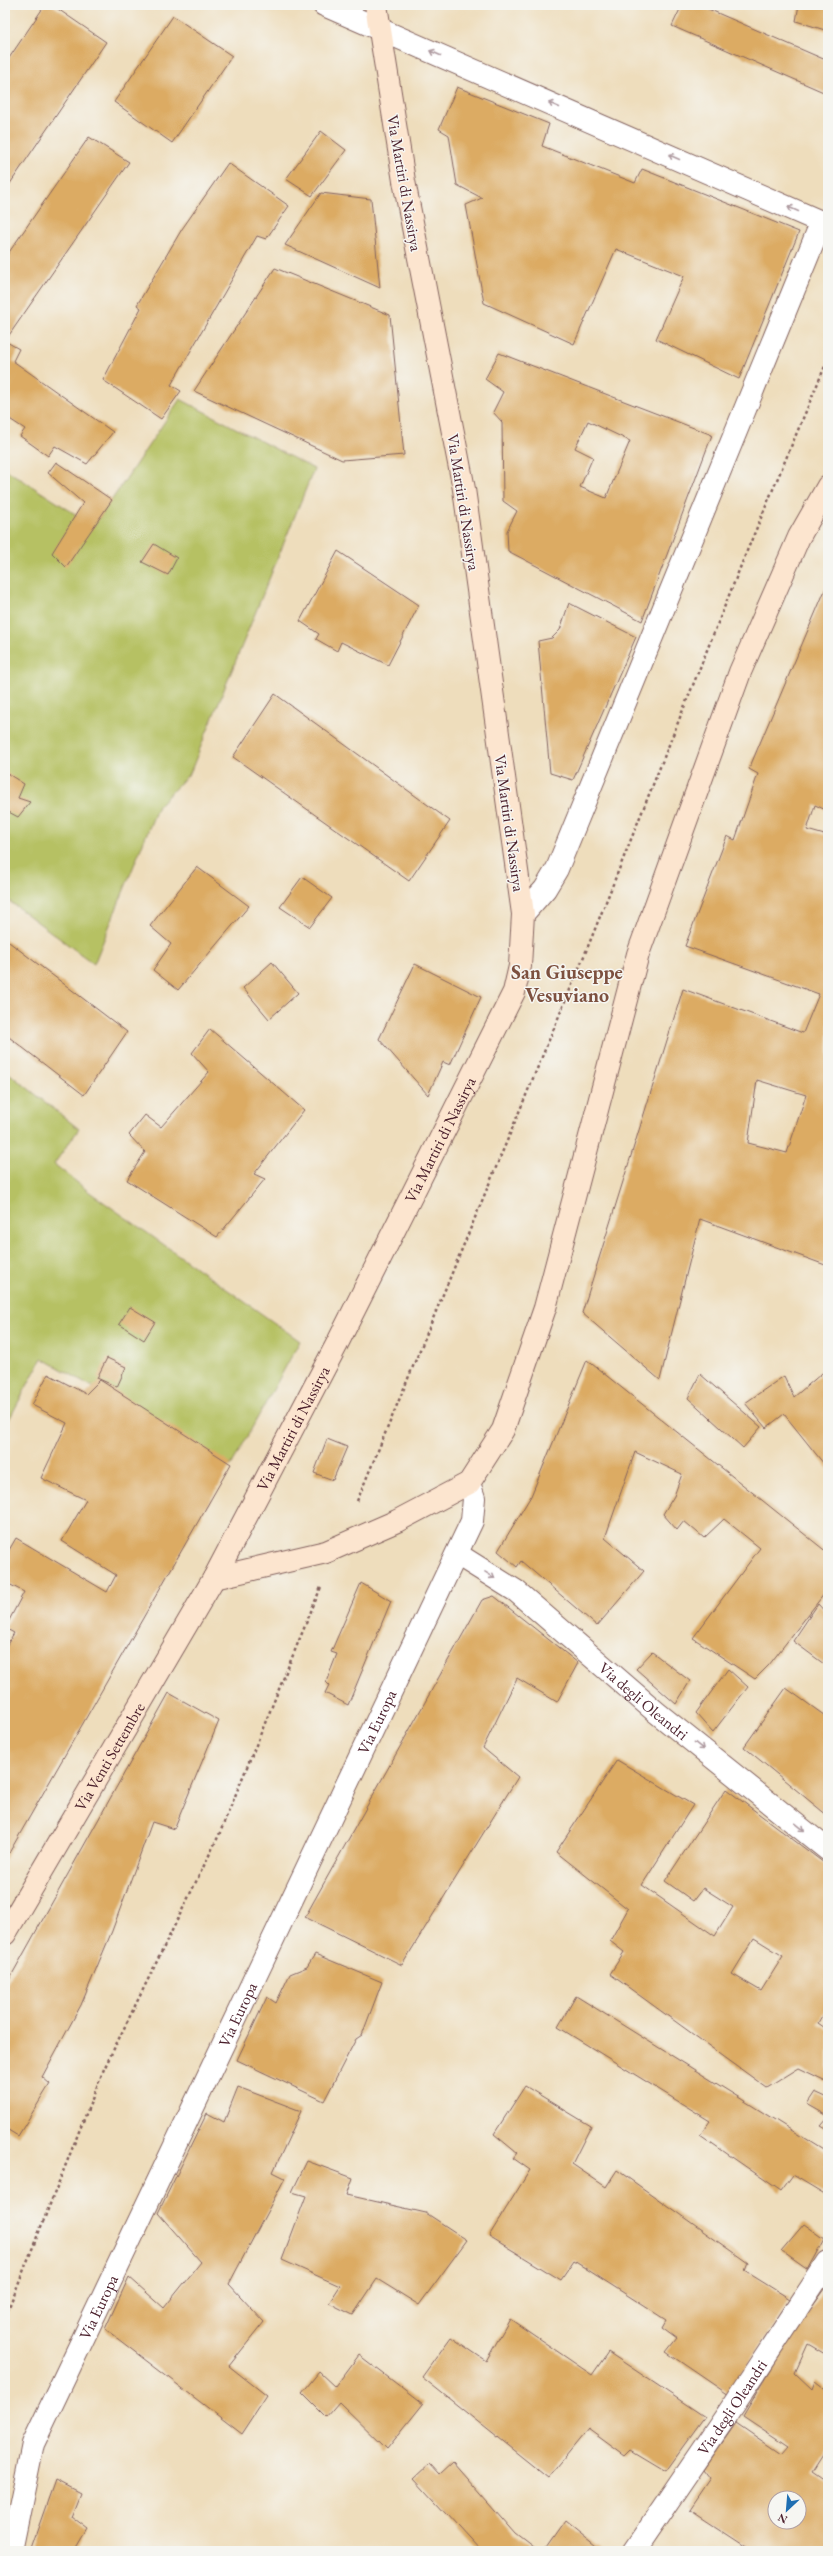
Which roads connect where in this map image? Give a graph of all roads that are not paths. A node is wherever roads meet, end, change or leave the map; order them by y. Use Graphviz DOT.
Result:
graph roads {
  1 [pos="324,5"];
  2 [pos="376,5"];
  3 [pos="378,28"];
  4 [pos="825,224"];
  5 [pos="828,486"];
  6 [pos="523,914"];
  7 [pos="469,1483"];
  8 [pos="457,1554"];
  9 [pos="214,1578"];
  10 [pos="828,1850"];
  11 [pos="5,1934"];
  12 [pos="828,2262"];
  13 [pos="11,2551"];
  14 [pos="634,2551"];
  1 -- 3 [label="street"];
  2 -- 3 [label="main road, Via Martiri di Nassirya"];
  4 -- 3 [label="street, one-way"];
  3 -- 6 [label="main road, Via Martiri di Nassirya"];
  4 -- 6 [label="street"];
  5 -- 7 [label="main road"];
  6 -- 9 [label="main road, Via Martiri di Nassirya"];
  7 -- 8 [label="street, Via Europa"];
  7 -- 9 [label="main road"];
  8 -- 10 [label="street, Via degli Oleandri, one-way"];
  8 -- 13 [label="street, Via Europa"];
  9 -- 11 [label="main road, Via Venti Settembre"];
  12 -- 14 [label="street, Via degli Oleandri"];
}
